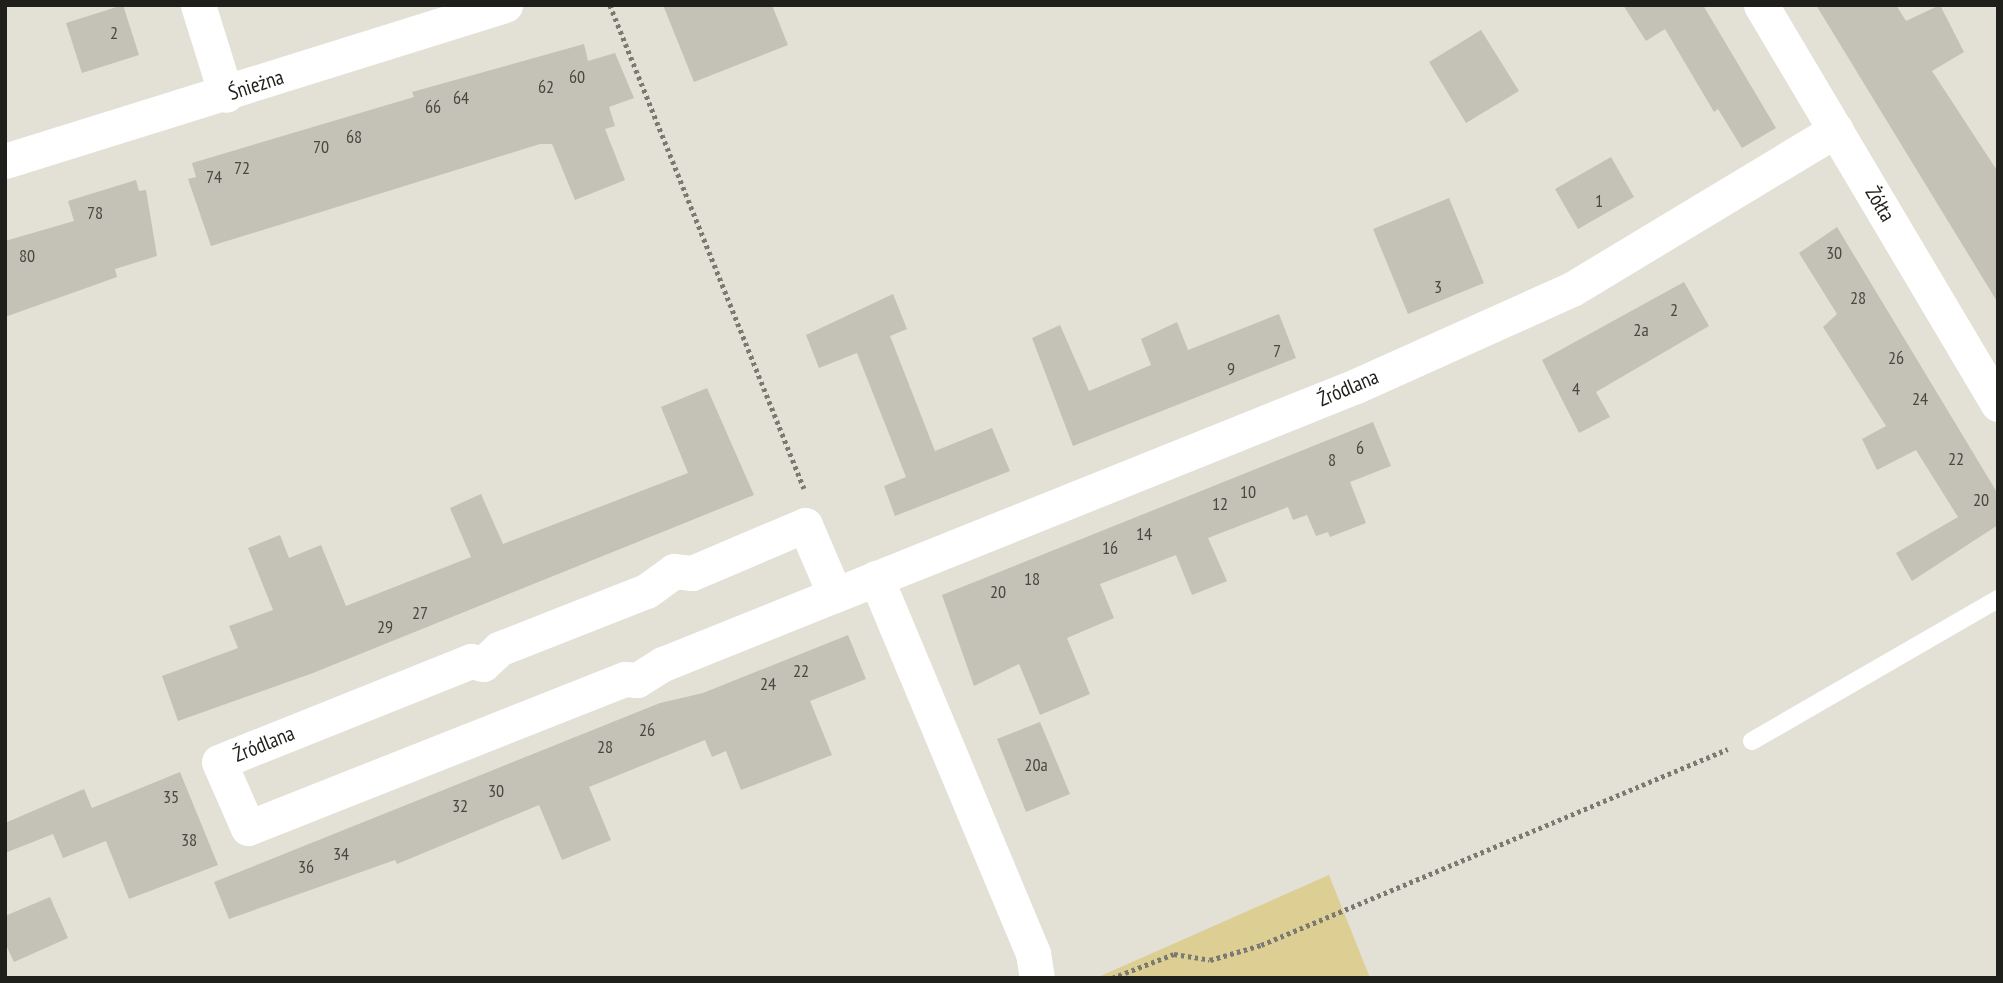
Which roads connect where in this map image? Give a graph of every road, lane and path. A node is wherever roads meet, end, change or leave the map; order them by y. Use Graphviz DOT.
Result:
graph roads {
  1 [pos="198,5"];
  2 [pos="505,5"];
  3 [pos="610,5"];
  4 [pos="1761,5"];
  5 [pos="226,95"];
  6 [pos="1836,130"];
  7 [pos="5,161"];
  8 [pos="1998,404"];
  9 [pos="805,525"];
  10 [pos="876,578"];
  11 [pos="835,596"];
  12 [pos="1998,599"];
  13 [pos="1752,741"];
  14 [pos="1037,978"];
  15 [pos="1112,978"];
  1 -- 5 [label="street"];
  2 -- 5 [label="street, Śnieżna"];
  3 -- 9 [label="path"];
  4 -- 6 [label="street, Żółta"];
  5 -- 7 [label="street, Śnieżna"];
  6 -- 8 [label="street, Żółta"];
  6 -- 10 [label="street, Źródlana"];
  9 -- 11 [label="street"];
  9 -- 11 [label="street, Źródlana"];
  10 -- 11 [label="street, Źródlana"];
  10 -- 14 [label="street"];
  12 -- 13 [label="lane"];
  13 -- 15 [label="path"];
}
